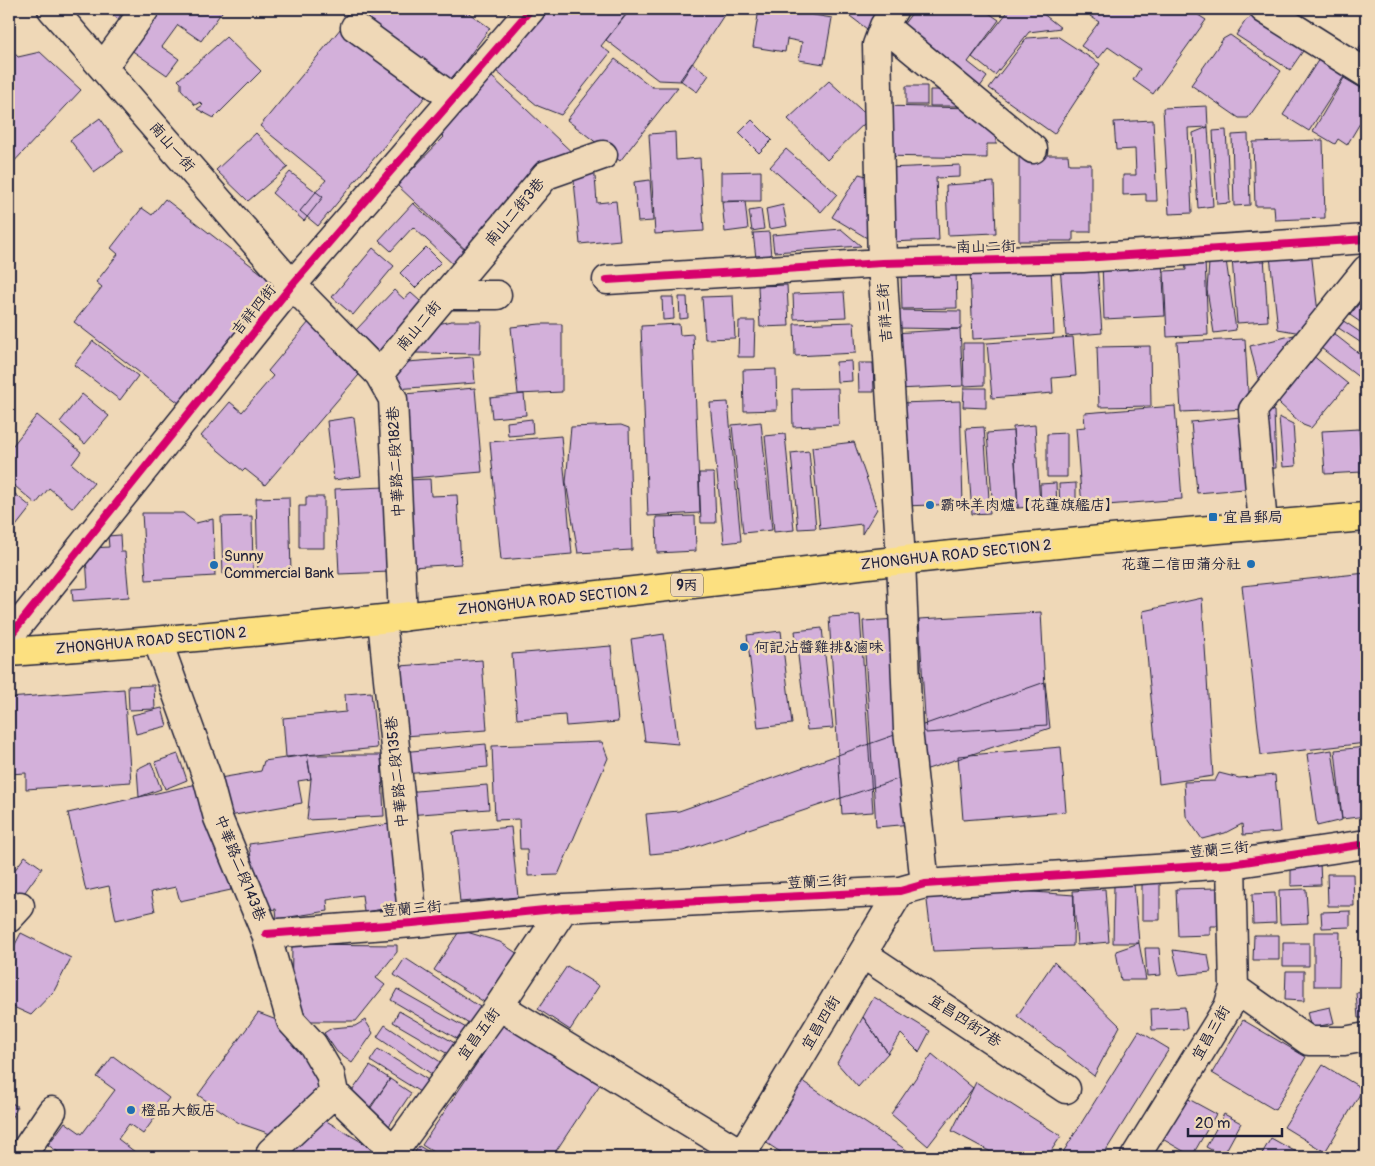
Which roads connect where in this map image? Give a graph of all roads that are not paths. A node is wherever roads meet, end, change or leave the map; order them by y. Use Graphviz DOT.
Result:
graph roads {
  1 [pos="52,9"];
  2 [pos="145,9"];
  3 [pos="531,9"];
  4 [pos="1264,9"];
  5 [pos="889,17"];
  6 [pos="355,27"];
  7 [pos="103,67"];
  8 [pos="1366,73"];
  9 [pos="454,99"];
  10 [pos="1033,149"];
  11 [pos="603,155"];
  12 [pos="1366,239"];
  13 [pos="882,263"];
  14 [pos="1366,270"];
  15 [pos="607,280"];
  16 [pos="292,285"];
  17 [pos="445,295"];
  18 [pos="497,295"];
  19 [pos="379,374"];
  20 [pos="1366,517"];
  21 [pos="1263,525"];
  22 [pos="901,560"];
  23 [pos="392,618"];
  24 [pos="9,637"];
  25 [pos="158,642"];
  26 [pos="9,652"];
  27 [pos="1366,844"];
  28 [pos="1231,864"];
  29 [pos="913,888"];
  30 [pos="564,908"];
  31 [pos="413,923"];
  32 [pos="266,934"];
  33 [pos="863,954"];
  34 [pos="1234,988"];
  35 [pos="500,1006"];
  36 [pos="1366,1037"];
  37 [pos="1066,1089"];
  38 [pos="334,1094"];
  39 [pos="52,1111"];
  40 [pos="271,1152"];
  41 [pos="392,1154"];
  42 [pos="1145,1154"];
  43 [pos="745,1156"];
  44 [pos="21,1157"];
  1 -- 7 [label="street, 南山一街"];
  2 -- 7 [label="street"];
  3 -- 9 [label="street, 吉祥四街"];
  4 -- 8 [label="street"];
  5 -- 10 [label="street"];
  5 -- 13 [label="street, 吉祥三街"];
  6 -- 9 [label="street"];
  7 -- 16 [label="street, 南山一街"];
  9 -- 16 [label="street, 吉祥四街"];
  11 -- 17 [label="street, 南山二街3巷"];
  12 -- 13 [label="street, 南山二街"];
  13 -- 15 [label="street, 南山二街"];
  13 -- 22 [label="street, 吉祥三街"];
  14 -- 21 [label="street"];
  16 -- 19 [label="street, 中華路二段182巷"];
  16 -- 24 [label="street, 吉祥四街"];
  17 -- 18 [label="street, 南山二街"];
  17 -- 19 [label="street, 南山二街"];
  19 -- 23 [label="street, 中華路二段182巷"];
  20 -- 21 [label="main road, ZHONGHUA ROAD SECTION 2 / 9丙"];
  21 -- 22 [label="main road, ZHONGHUA ROAD SECTION 2 / 9丙"];
  22 -- 23 [label="main road, ZHONGHUA ROAD SECTION 2 / 9丙"];
  22 -- 29 [label="street, 吉祥三街"];
  23 -- 25 [label="main road, ZHONGHUA ROAD SECTION 2 / 9丙"];
  23 -- 31 [label="street, 中華路二段135巷"];
  25 -- 26 [label="main road, ZHONGHUA ROAD SECTION 2 / 9丙"];
  25 -- 32 [label="street, 中華路二段143巷"];
  27 -- 28 [label="street, 荳蘭三街"];
  28 -- 29 [label="street, 荳蘭三街"];
  28 -- 34 [label="street, 宜昌三街"];
  29 -- 30 [label="street, 荳蘭三街"];
  29 -- 33 [label="street, 宜昌四街"];
  30 -- 31 [label="street, 荳蘭三街"];
  30 -- 35 [label="street, 宜昌五街"];
  31 -- 32 [label="street, 荳蘭三街"];
  32 -- 38 [label="street, 中華路二段143巷"];
  33 -- 37 [label="street, 宜昌四街7巷"];
  33 -- 43 [label="street, 宜昌四街"];
  34 -- 36 [label="street"];
  34 -- 42 [label="street, 宜昌三街"];
  35 -- 41 [label="street, 宜昌五街"];
  35 -- 43 [label="street"];
  38 -- 40 [label="street"];
  38 -- 41 [label="street"];
  39 -- 44 [label="street"];
}
